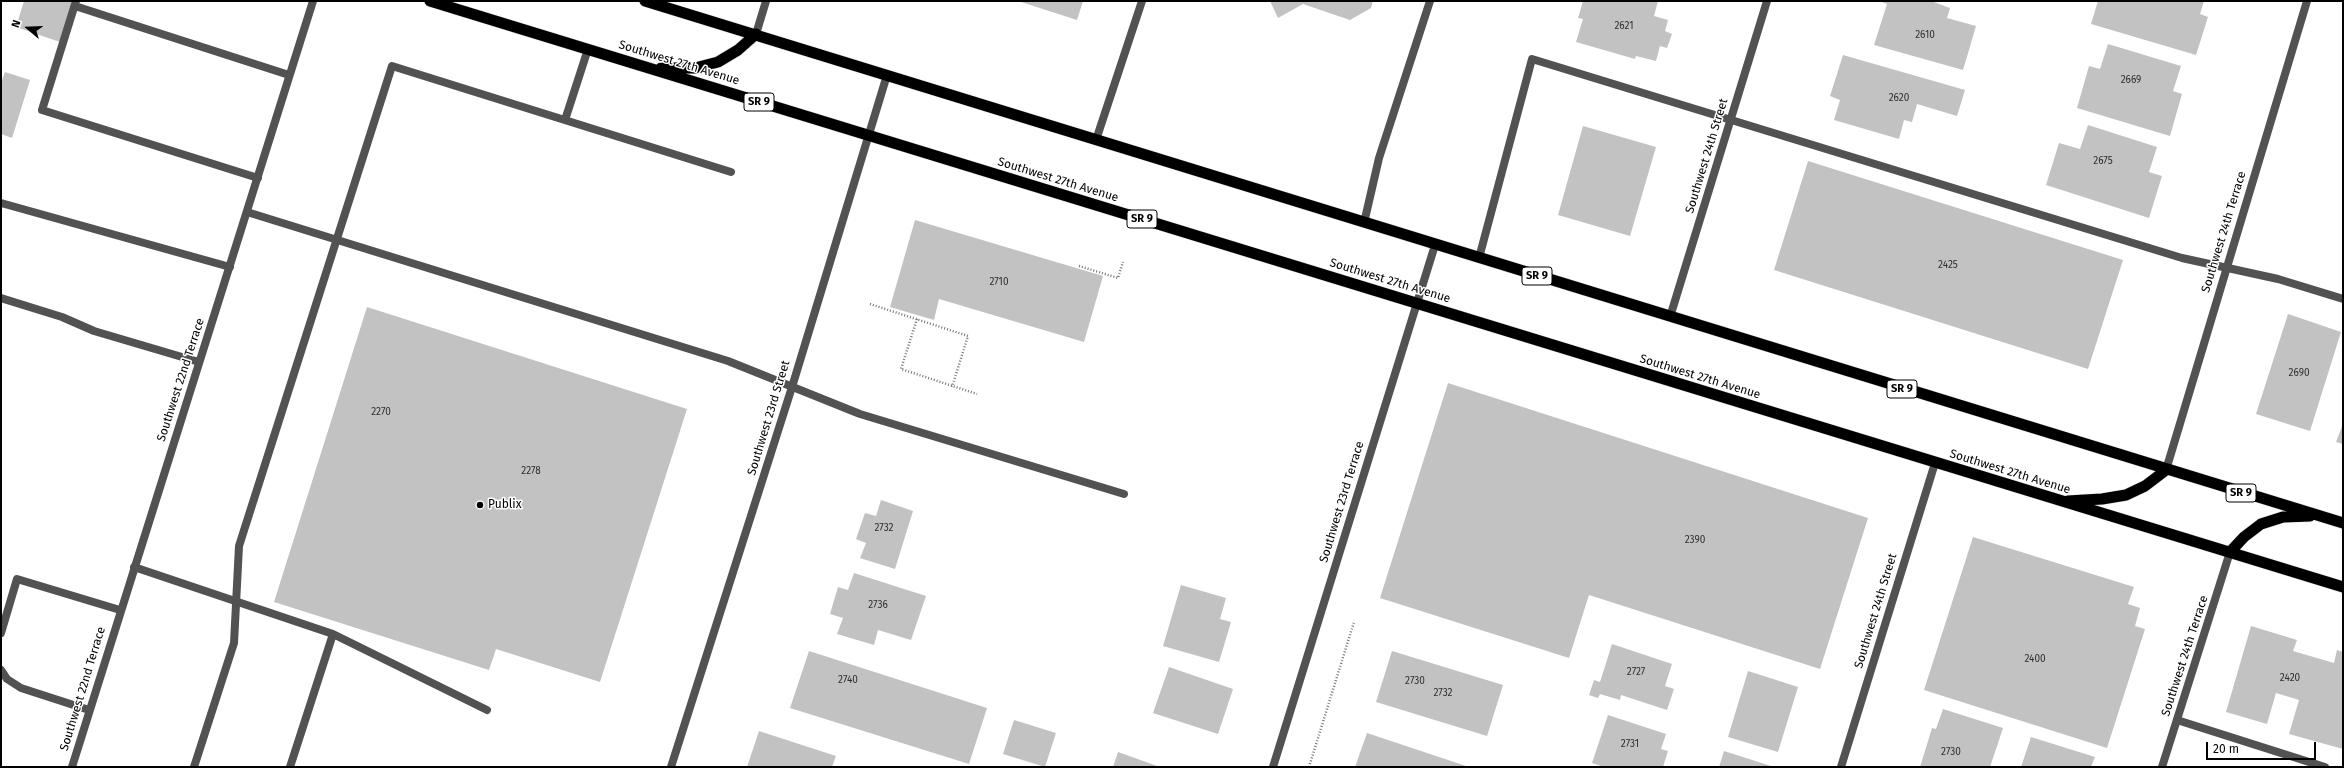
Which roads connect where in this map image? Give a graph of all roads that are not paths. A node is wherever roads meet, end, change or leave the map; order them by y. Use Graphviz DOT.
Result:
graph roads {
  1 [pos="313,1"];
  2 [pos="430,1"];
  3 [pos="645,1"];
  4 [pos="766,1"];
  5 [pos="1142,1"];
  6 [pos="1430,1"];
  7 [pos="1767,1"];
  8 [pos="2307,1"];
  9 [pos="76,3"];
  10 [pos="756,34"];
  11 [pos="588,49"];
  12 [pos="650,69"];
  13 [pos="289,75"];
  14 [pos="887,75"];
  15 [pos="564,120"];
  16 [pos="1731,120"];
  17 [pos="868,134"];
  18 [pos="1096,140"];
  19 [pos="731,172"];
  20 [pos="258,178"];
  21 [pos="1,203"];
  22 [pos="247,212"];
  23 [pos="1364,223"];
  24 [pos="338,241"];
  25 [pos="1435,245"];
  26 [pos="1479,258"];
  27 [pos="230,268"];
  28 [pos="2226,268"];
  29 [pos="1,298"];
  30 [pos="2343,299"];
  31 [pos="1416,302"];
  32 [pos="1670,317"];
  33 [pos="199,362"];
  34 [pos="792,386"];
  35 [pos="1935,463"];
  36 [pos="2166,470"];
  37 [pos="1124,494"];
  38 [pos="2060,502"];
  39 [pos="2317,515"];
  40 [pos="2343,523"];
  41 [pos="2230,552"];
  42 [pos="134,567"];
  43 [pos="2343,587"];
  44 [pos="235,602"];
  45 [pos="120,610"];
  46 [pos="1,633"];
  47 [pos="333,634"];
  48 [pos="1,670"];
  49 [pos="89,710"];
  50 [pos="487,710"];
  51 [pos="2177,720"];
  52 [pos="72,767"];
  53 [pos="194,767"];
  54 [pos="290,767"];
  55 [pos="672,767"];
  56 [pos="1273,767"];
  57 [pos="1841,767"];
  58 [pos="2162,767"];
  59 [pos="2325,767"];
  1 -- 13 [label="street, Southwest 22nd Terrace"];
  2 -- 11 [label="highway, Southwest 27th Avenue / SR 9"];
  3 -- 10 [label="highway, SR 9"];
  4 -- 10 [label="street"];
  5 -- 18 [label="street"];
  6 -- 23 [label="street"];
  7 -- 16 [label="street, Southwest 24th Street"];
  8 -- 28 [label="street, Southwest 24th Terrace"];
  9 -- 13 [label="street"];
  9 -- 20 [label="street"];
  10 -- 12 [label="highway"];
  10 -- 14 [label="highway, SR 9"];
  11 -- 12 [label="highway, Southwest 27th Avenue / SR 9"];
  11 -- 15 [label="street"];
  12 -- 17 [label="highway, Southwest 27th Avenue / SR 9"];
  13 -- 20 [label="street, Southwest 22nd Terrace"];
  14 -- 17 [label="street, Southwest 23rd Street"];
  14 -- 18 [label="highway, SR 9"];
  15 -- 19 [label="street"];
  15 -- 24 [label="street"];
  16 -- 26 [label="street"];
  16 -- 28 [label="street"];
  16 -- 32 [label="street, Southwest 24th Street"];
  17 -- 31 [label="highway, Southwest 27th Avenue / SR 9"];
  17 -- 34 [label="street, Southwest 23rd Street"];
  18 -- 23 [label="highway, SR 9"];
  20 -- 22 [label="street, Southwest 22nd Terrace"];
  21 -- 27 [label="street"];
  22 -- 24 [label="street"];
  22 -- 27 [label="street, Southwest 22nd Terrace"];
  23 -- 25 [label="highway, SR 9"];
  24 -- 34 [label="street"];
  24 -- 44 [label="street"];
  25 -- 26 [label="highway, SR 9"];
  25 -- 31 [label="street, Southwest 23rd Terrace"];
  26 -- 32 [label="highway, SR 9"];
  27 -- 33 [label="street, Southwest 22nd Terrace"];
  28 -- 30 [label="street"];
  28 -- 36 [label="street, Southwest 24th Terrace"];
  29 -- 33 [label="street"];
  31 -- 35 [label="highway, Southwest 27th Avenue / SR 9"];
  31 -- 56 [label="street, Southwest 23rd Terrace"];
  32 -- 36 [label="highway, SR 9"];
  33 -- 42 [label="street, Southwest 22nd Terrace"];
  34 -- 37 [label="street"];
  34 -- 55 [label="street, Southwest 23rd Street"];
  35 -- 38 [label="highway, Southwest 27th Avenue / SR 9"];
  35 -- 57 [label="street, Southwest 24th Street"];
  36 -- 38 [label="highway"];
  36 -- 39 [label="highway, SR 9"];
  38 -- 41 [label="highway, Southwest 27th Avenue / SR 9"];
  39 -- 40 [label="highway, SR 9"];
  39 -- 41 [label="highway"];
  41 -- 43 [label="highway, Southwest 27th Avenue / SR 9"];
  41 -- 51 [label="street, Southwest 24th Terrace"];
  42 -- 44 [label="street"];
  42 -- 45 [label="street, Southwest 22nd Terrace"];
  44 -- 47 [label="street"];
  44 -- 53 [label="street"];
  45 -- 46 [label="street"];
  45 -- 49 [label="street, Southwest 22nd Terrace"];
  47 -- 50 [label="street"];
  47 -- 54 [label="street"];
  48 -- 49 [label="street"];
  49 -- 52 [label="street, Southwest 22nd Terrace"];
  51 -- 58 [label="street, Southwest 24th Terrace"];
  51 -- 59 [label="street"];
}
